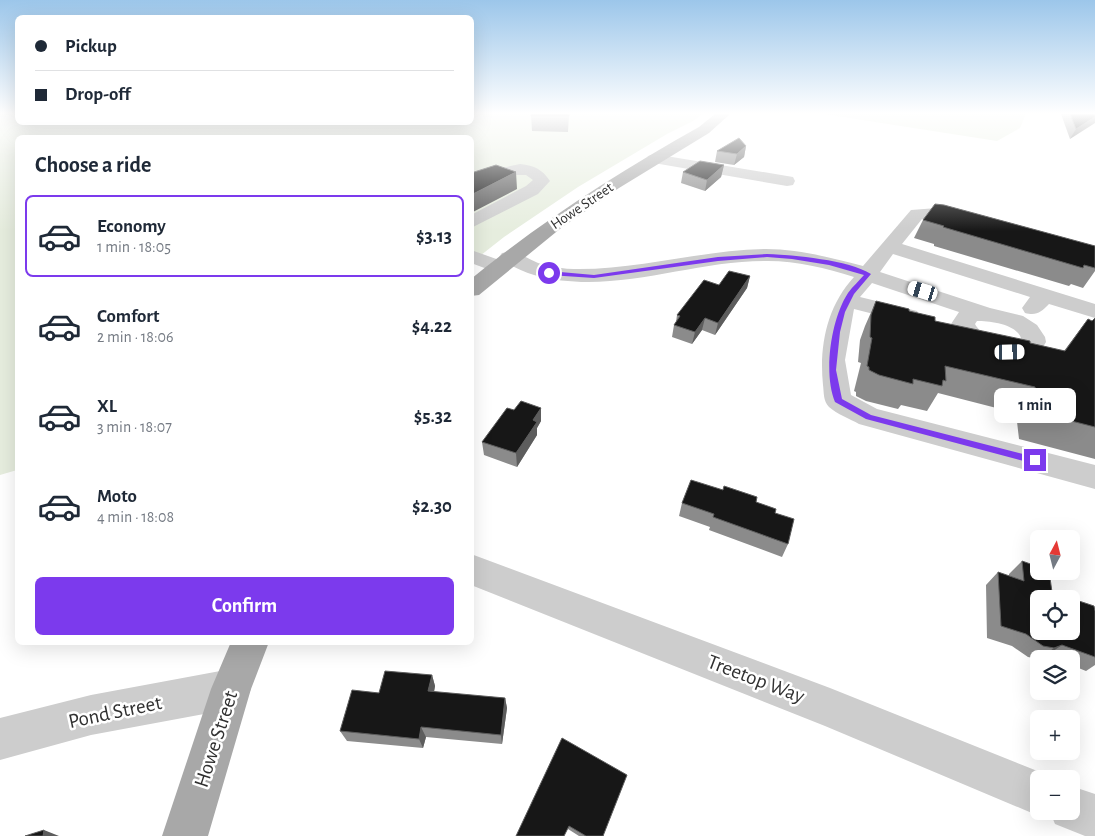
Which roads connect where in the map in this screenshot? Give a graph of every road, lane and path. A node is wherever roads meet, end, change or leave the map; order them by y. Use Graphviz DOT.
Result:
graph roads {
  1 [pos="664,153"];
  2 [pos="654,159"];
  3 [pos="787,181"];
  4 [pos="474,183"];
  5 [pos="474,220"];
  6 [pos="984,227"];
  7 [pos="889,246"];
  8 [pos="474,257"];
  9 [pos="504,262"];
  10 [pos="868,274"];
  11 [pos="474,287"];
  12 [pos="1045,295"];
  13 [pos="847,301"];
  14 [pos="1095,311"];
  15 [pos="983,313"];
  16 [pos="946,325"];
  17 [pos="1025,329"];
  18 [pos="1095,477"];
  19 [pos="474,570"];
  20 [pos="249,645"];
  21 [pos="231,689"];
  22 [pos="0,740"];
  23 [pos="1030,790"];
  24 [pos="1080,811"];
  25 [pos="1095,817"];
  26 [pos="185,836"];
  1 -- 2 [label="main road, Howe Street"];
  2 -- 3 [label="street"];
  2 -- 9 [label="main road, Howe Street"];
  4 -- 5 [label="street"];
  6 -- 7 [label="street"];
  7 -- 10 [label="street"];
  7 -- 12 [label="street"];
  8 -- 9 [label="street"];
  9 -- 10 [label="street"];
  9 -- 11 [label="main road, Howe Street"];
  10 -- 13 [label="street"];
  10 -- 15 [label="street"];
  12 -- 14 [label="street"];
  12 -- 17 [label="street"];
  13 -- 16 [label="street"];
  13 -- 18 [label="street"];
  15 -- 16 [label="street"];
  15 -- 17 [label="street"];
  16 -- 17 [label="street"];
  19 -- 23 [label="street, Treetop Way"];
  20 -- 21 [label="main road, Howe Street"];
  21 -- 22 [label="street, Pond Street"];
  21 -- 26 [label="main road, Howe Street"];
  24 -- 25 [label="street"];
}
